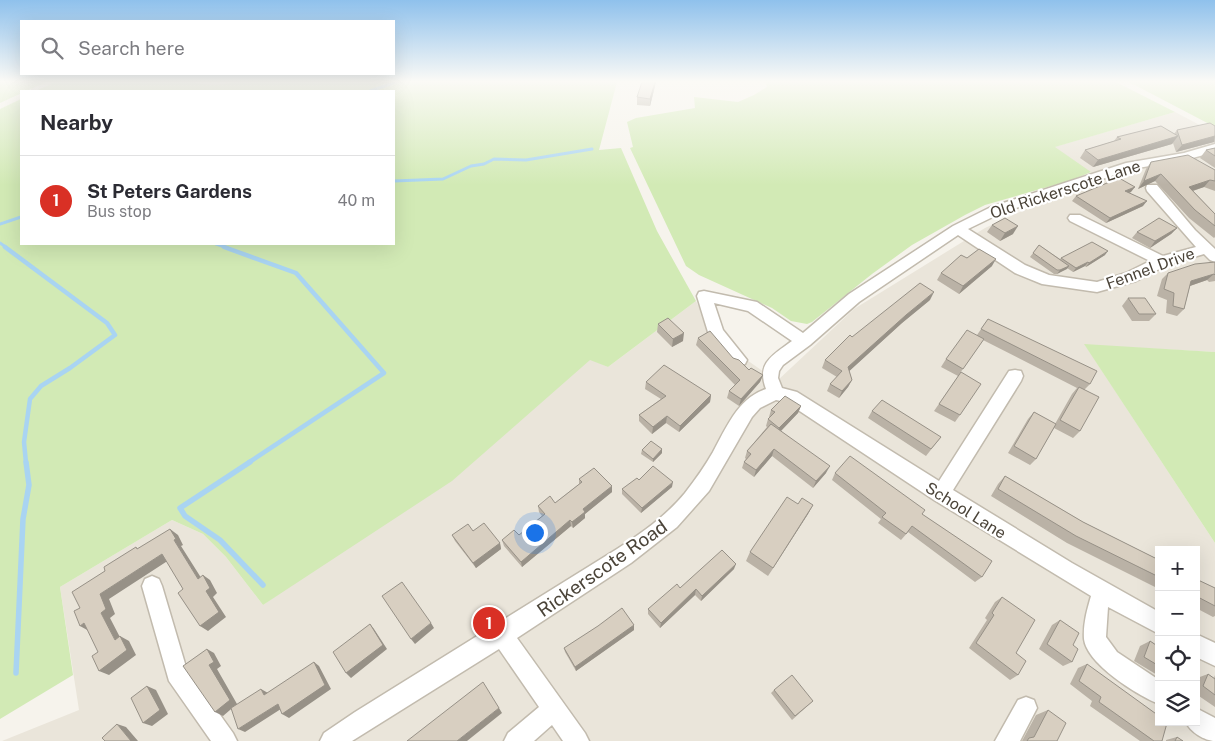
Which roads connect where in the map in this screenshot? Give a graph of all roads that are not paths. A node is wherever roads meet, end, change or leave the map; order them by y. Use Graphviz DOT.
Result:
graph roads {
  1 [pos="1215,148"];
  2 [pos="1186,156"];
  3 [pos="1199,165"];
  4 [pos="1152,188"];
  5 [pos="1075,218"];
  6 [pos="958,228"];
  7 [pos="1211,253"];
  8 [pos="1162,261"];
  9 [pos="804,341"];
  10 [pos="739,360"];
  11 [pos="1015,376"];
  12 [pos="776,393"];
  13 [pos="941,494"];
  14 [pos="152,586"];
  15 [pos="1102,593"];
  16 [pos="1155,622"];
  17 [pos="501,634"];
  18 [pos="1200,647"];
  19 [pos="1215,656"];
  20 [pos="1155,690"];
  21 [pos="1026,708"];
  22 [pos="554,709"];
  23 [pos="1200,722"];
  24 [pos="1215,732"];
  25 [pos="224,741"];
  26 [pos="332,741"];
  27 [pos="516,741"];
  28 [pos="577,741"];
  29 [pos="1006,741"];
  1 -- 2 [label="street, Old Rickerscote Lane"];
  2 -- 3 [label="street"];
  2 -- 6 [label="street, Old Rickerscote Lane"];
  4 -- 7 [label="street"];
  5 -- 8 [label="street"];
  6 -- 8 [label="street, Fennel Drive"];
  6 -- 9 [label="street, Old Rickerscote Lane"];
  7 -- 8 [label="street, Fennel Drive"];
  9 -- 10 [label="street"];
  9 -- 12 [label="street"];
  11 -- 13 [label="street"];
  12 -- 13 [label="street, School Lane"];
  12 -- 17 [label="street, Rickerscote Road"];
  13 -- 15 [label="street, School Lane"];
  14 -- 25 [label="street"];
  15 -- 16 [label="street, School Lane"];
  15 -- 20 [label="street"];
  17 -- 22 [label="street"];
  17 -- 26 [label="street, Rickerscote Road"];
  18 -- 19 [label="street"];
  21 -- 29 [label="street"];
  22 -- 27 [label="street"];
  22 -- 28 [label="street"];
  23 -- 24 [label="street"];
}
